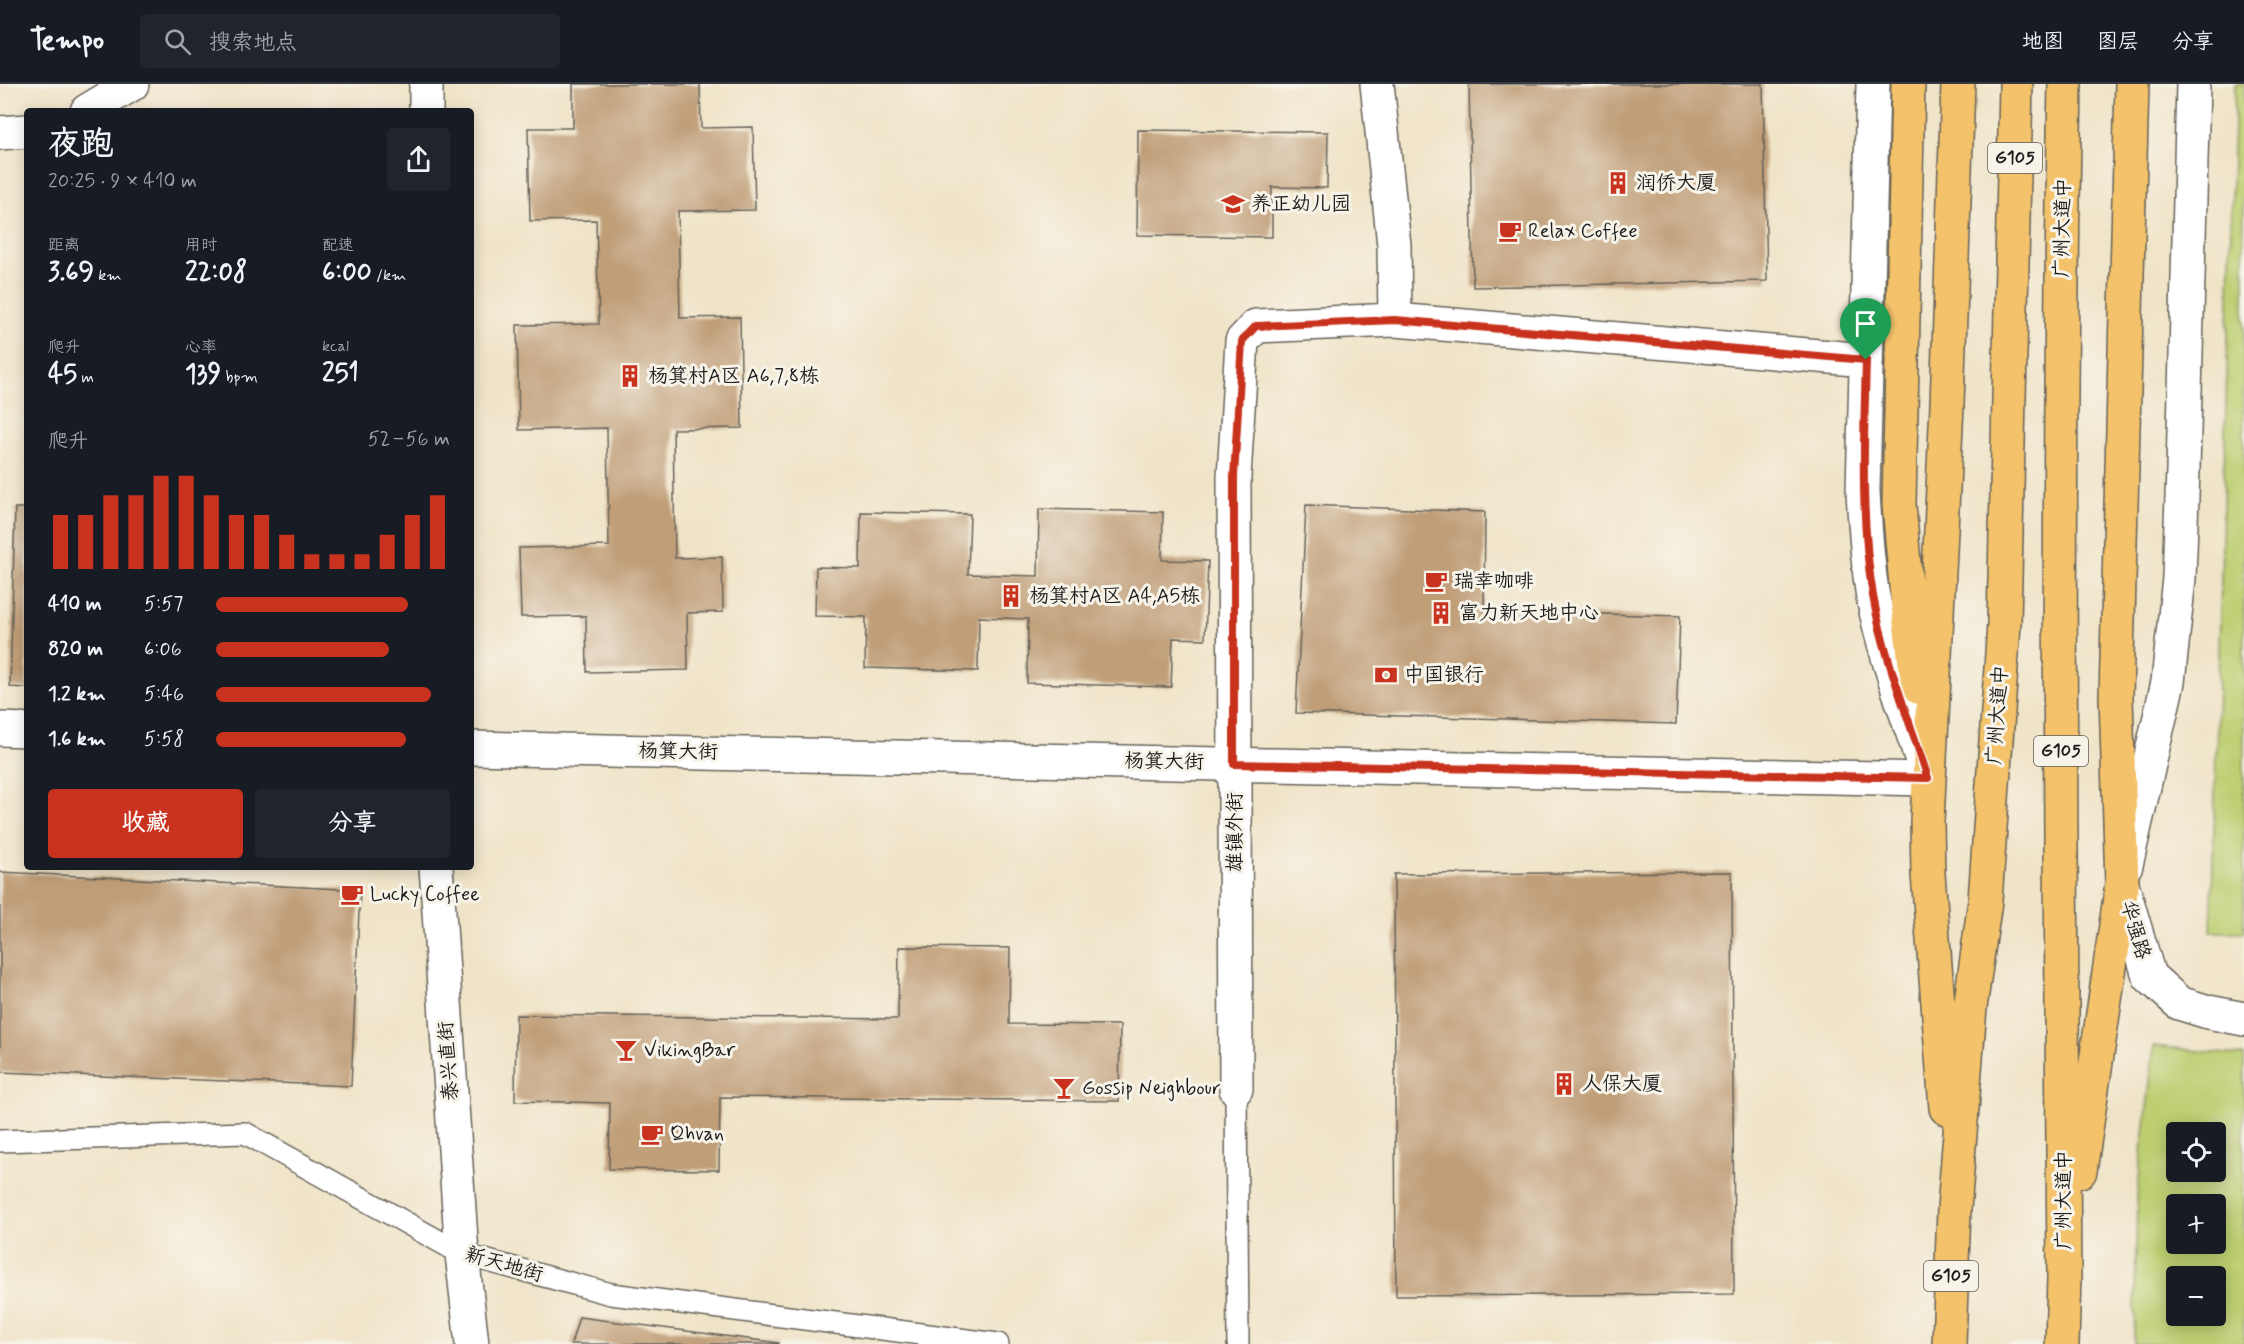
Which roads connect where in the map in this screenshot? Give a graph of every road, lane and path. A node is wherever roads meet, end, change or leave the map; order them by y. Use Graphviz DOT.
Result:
graph roads {
  1 [pos="132,84"];
  2 [pos="426,84"];
  3 [pos="1377,84"];
  4 [pos="1873,84"];
  5 [pos="1908,84"];
  6 [pos="1958,84"];
  7 [pos="2016,84"];
  8 [pos="2065,84"];
  9 [pos="2132,84"];
  10 [pos="2193,84"];
  11 [pos="92,108"];
  12 [pos="426,108"];
  13 [pos="24,131"];
  14 [pos="0,133"];
  15 [pos="1395,320"];
  16 [pos="1866,360"];
  17 [pos="0,729"];
  18 [pos="24,730"];
  19 [pos="474,748"];
  20 [pos="1234,764"];
  21 [pos="1928,778"];
  22 [pos="436,870"];
  23 [pos="2122,884"];
  24 [pos="2244,1018"];
  25 [pos="1236,1089"];
  26 [pos="0,1141"];
  27 [pos="1954,1209"];
  28 [pos="462,1254"];
  29 [pos="2064,1277"];
  30 [pos="472,1344"];
  31 [pos="998,1344"];
  32 [pos="1238,1344"];
  33 [pos="1949,1344"];
  34 [pos="2062,1344"];
  1 -- 11 [label="street"];
  2 -- 12 [label="street"];
  3 -- 15 [label="street"];
  4 -- 16 [label="street"];
  5 -- 21 [label="highway"];
  6 -- 21 [label="highway"];
  7 -- 27 [label="highway, 广州大道中 / G105"];
  8 -- 29 [label="highway, 广州大道中 / G105"];
  9 -- 23 [label="highway, G105"];
  10 -- 23 [label="street"];
  13 -- 14 [label="street"];
  15 -- 16 [label="street, 雄镇外街"];
  15 -- 20 [label="street, 雄镇外街"];
  16 -- 21 [label="street"];
  17 -- 18 [label="street"];
  19 -- 20 [label="street, 杨箕大街"];
  20 -- 21 [label="street, 杨箕大街"];
  20 -- 25 [label="street, 雄镇外街"];
  21 -- 27 [label="highway"];
  22 -- 28 [label="street, 泰兴直街"];
  23 -- 24 [label="street, 华强路"];
  23 -- 29 [label="highway, G105"];
  25 -- 32 [label="lane, 雄镇外街"];
  26 -- 28 [label="lane, 新天地街"];
  27 -- 33 [label="highway, 广州大道中 / G105"];
  28 -- 30 [label="street, 泰兴直街"];
  28 -- 31 [label="lane, 新天地街"];
  29 -- 34 [label="highway, 广州大道中 / G105"];
}
